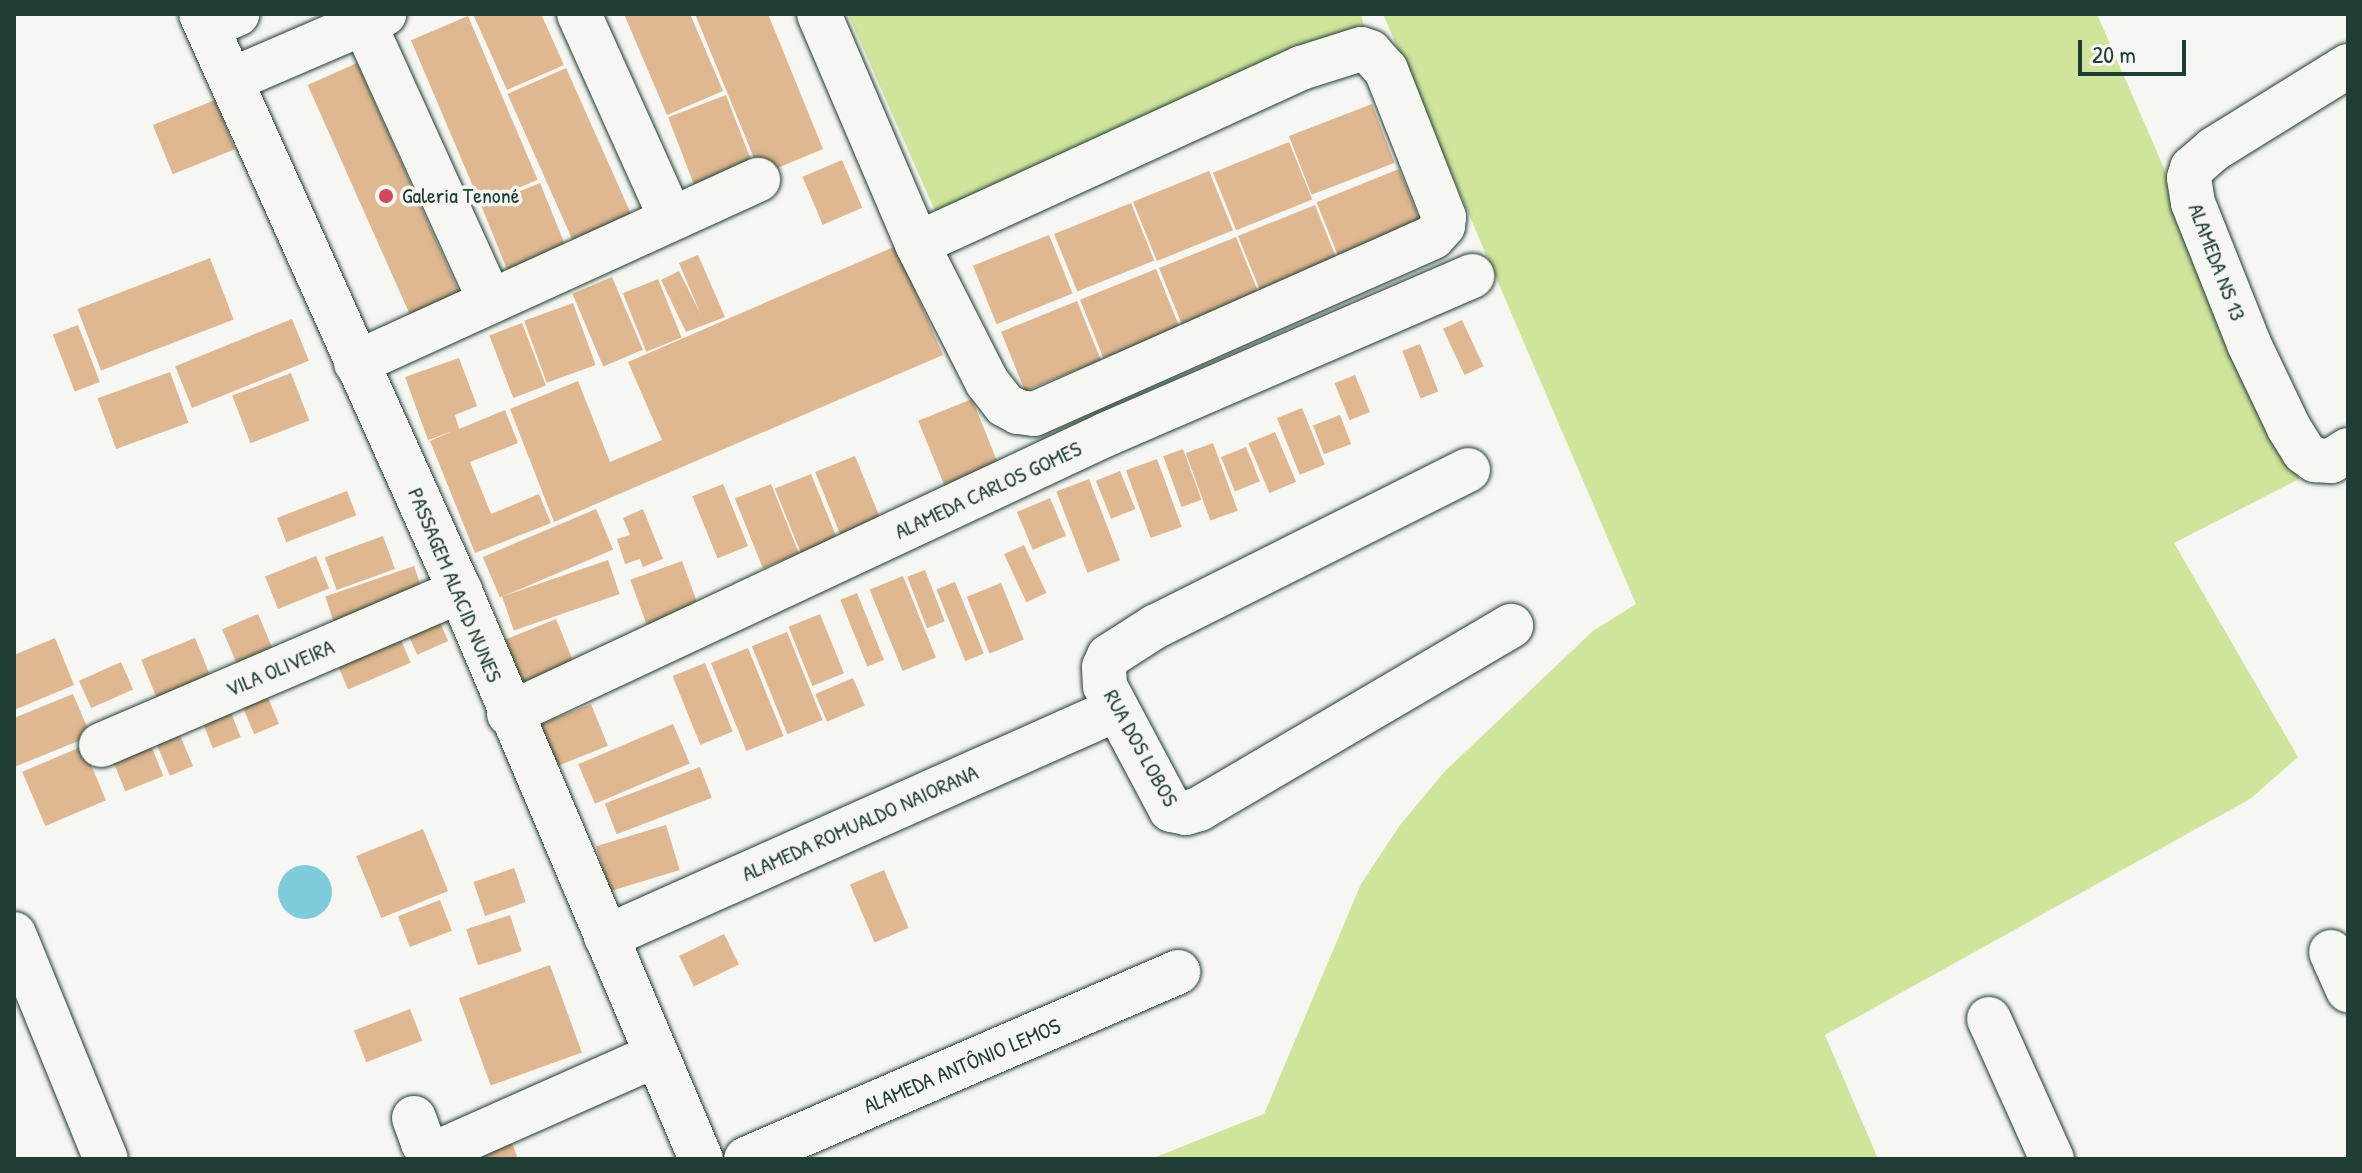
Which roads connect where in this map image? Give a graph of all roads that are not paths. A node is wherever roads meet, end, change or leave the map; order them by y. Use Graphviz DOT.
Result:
graph roads {
  1 [pos="579,14"];
  2 [pos="819,14"];
  3 [pos="215,18"];
  4 [pos="374,18"];
  5 [pos="2348,66"];
  6 [pos="231,80"];
  7 [pos="758,180"];
  8 [pos="666,208"];
  9 [pos="917,244"];
  10 [pos="1472,276"];
  11 [pos="484,287"];
  12 [pos="356,363"];
  13 [pos="2339,456"];
  14 [pos="1468,470"];
  15 [pos="460,591"];
  16 [pos="1511,626"];
  17 [pos="1115,710"];
  18 [pos="509,714"];
  19 [pos="101,745"];
  20 [pos="14,934"];
  21 [pos="606,937"];
  22 [pos="1178,972"];
  23 [pos="1989,1019"];
  24 [pos="657,1055"];
  25 [pos="414,1118"];
  26 [pos="106,1159"];
  27 [pos="701,1159"];
  28 [pos="746,1159"];
  29 [pos="2052,1159"];
  1 -- 8 [label="street"];
  2 -- 9 [label="street"];
  3 -- 6 [label="street, PASSAGEM ALACID NUNES"];
  4 -- 6 [label="street"];
  4 -- 11 [label="street"];
  5 -- 13 [label="street, ALAMEDA NS 13"];
  6 -- 12 [label="street, PASSAGEM ALACID NUNES"];
  7 -- 12 [label="street"];
  9 -- 9 [label="street"];
  10 -- 18 [label="street, ALAMEDA CARLOS GOMES"];
  12 -- 15 [label="street, PASSAGEM ALACID NUNES"];
  14 -- 17 [label="street, RUA DOS LOBOS"];
  15 -- 18 [label="street, PASSAGEM ALACID NUNES"];
  15 -- 19 [label="street, VILA OLIVEIRA"];
  16 -- 17 [label="street, RUA DOS LOBOS"];
  17 -- 21 [label="street, ALAMEDA ROMUALDO NAIORANA"];
  18 -- 21 [label="street, PASSAGEM ALACID NUNES"];
  20 -- 26 [label="street"];
  21 -- 24 [label="street, PASSAGEM ALACID NUNES"];
  22 -- 28 [label="street, ALAMEDA ANTÔNIO LEMOS"];
  23 -- 29 [label="street"];
  24 -- 25 [label="street"];
  24 -- 27 [label="street, PASSAGEM ALACID NUNES"];
}
